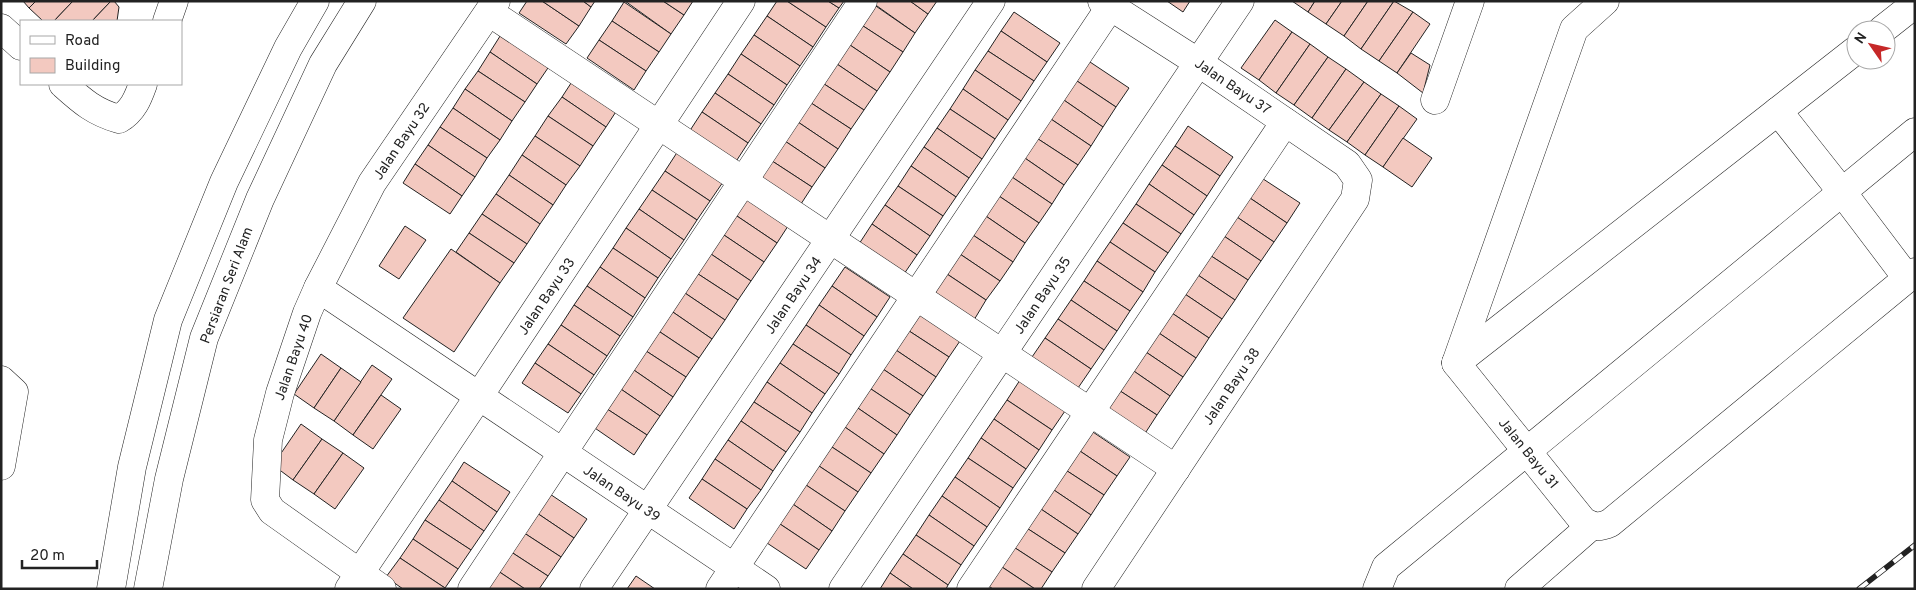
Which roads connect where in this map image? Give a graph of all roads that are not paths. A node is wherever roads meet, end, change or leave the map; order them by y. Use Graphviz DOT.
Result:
graph roads {
  1 [pos="174,1"];
  2 [pos="315,1"];
  3 [pos="362,1"];
  4 [pos="741,1"];
  5 [pos="863,1"];
  6 [pos="991,1"];
  7 [pos="1240,1"];
  8 [pos="1470,1"];
  9 [pos="1604,1"];
  10 [pos="1106,4"];
  11 [pos="1915,4"];
  12 [pos="493,6"];
  13 [pos="167,20"];
  14 [pos="1895,20"];
  15 [pos="1,28"];
  16 [pos="20,45"];
  17 [pos="1846,58"];
  18 [pos="1199,63"];
  19 [pos="64,85"];
  20 [pos="143,85"];
  21 [pos="1436,100"];
  22 [pos="1778,111"];
  23 [pos="1285,122"];
  24 [pos="659,125"];
  25 [pos="1915,132"];
  26 [pos="1358,180"];
  27 [pos="744,181"];
  28 [pos="1842,192"];
  29 [pos="831,239"];
  30 [pos="1911,275"];
  31 [pos="318,288"];
  32 [pos="916,296"];
  33 [pos="1002,354"];
  34 [pos="1456,363"];
  35 [pos="1,380"];
  36 [pos="479,396"];
  37 [pos="1091,412"];
  38 [pos="1528,451"];
  39 [pos="562,453"];
  40 [pos="1,466"];
  41 [pos="1176,469"];
  42 [pos="647,510"];
  43 [pos="1591,526"];
  44 [pos="727,578"];
  45 [pos="354,581"];
  46 [pos="111,589"];
  47 [pos="148,589"];
  48 [pos="382,589"];
  49 [pos="472,589"];
  50 [pos="594,589"];
  51 [pos="766,589"];
  52 [pos="843,589"];
  53 [pos="971,589"];
  54 [pos="1096,589"];
  55 [pos="1377,589"];
  56 [pos="1520,589"];
  1 -- 13 [label="street"];
  2 -- 46 [label="street"];
  3 -- 47 [label="street, Persiaran Seri Alam"];
  4 -- 24 [label="street, Jalan Bayu 33"];
  5 -- 27 [label="street"];
  6 -- 29 [label="street, Jalan Bayu 34"];
  7 -- 18 [label="street, Jalan Bayu 35"];
  8 -- 21 [label="street"];
  9 -- 34 [label="street"];
  10 -- 18 [label="street, Jalan Bayu 37"];
  10 -- 32 [label="street"];
  11 -- 14 [label="street"];
  12 -- 24 [label="street"];
  12 -- 31 [label="street, Jalan Bayu 32"];
  15 -- 16 [label="street"];
  17 -- 22 [label="street"];
  18 -- 23 [label="street, Jalan Bayu 37"];
  18 -- 33 [label="street, Jalan Bayu 35"];
  19 -- 20 [label="street"];
  22 -- 28 [label="street"];
  22 -- 34 [label="street"];
  23 -- 26 [label="street, Jalan Bayu 37"];
  23 -- 37 [label="street"];
  24 -- 27 [label="street"];
  24 -- 36 [label="street, Jalan Bayu 33"];
  25 -- 28 [label="street"];
  26 -- 41 [label="street, Jalan Bayu 38"];
  27 -- 29 [label="street"];
  27 -- 39 [label="street"];
  28 -- 30 [label="street"];
  28 -- 38 [label="street"];
  29 -- 32 [label="street"];
  29 -- 42 [label="street, Jalan Bayu 34"];
  30 -- 43 [label="street"];
  31 -- 36 [label="street"];
  31 -- 45 [label="street, Jalan Bayu 40"];
  32 -- 33 [label="street"];
  32 -- 44 [label="street"];
  33 -- 37 [label="street"];
  33 -- 52 [label="street, Jalan Bayu 35"];
  34 -- 38 [label="street, Jalan Bayu 31"];
  35 -- 40 [label="street"];
  36 -- 39 [label="street, Jalan Bayu 39"];
  36 -- 45 [label="street, Jalan Bayu 33"];
  37 -- 41 [label="street"];
  37 -- 53 [label="street"];
  38 -- 43 [label="street, Jalan Bayu 31"];
  38 -- 55 [label="street"];
  39 -- 42 [label="street, Jalan Bayu 39"];
  39 -- 49 [label="street"];
  41 -- 54 [label="street, Jalan Bayu 38"];
  42 -- 44 [label="street, Jalan Bayu 39"];
  42 -- 50 [label="street, Jalan Bayu 34"];
  43 -- 56 [label="street"];
  44 -- 51 [label="street, Jalan Bayu 39"];
  45 -- 48 [label="street, Jalan Bayu 40"];
}
